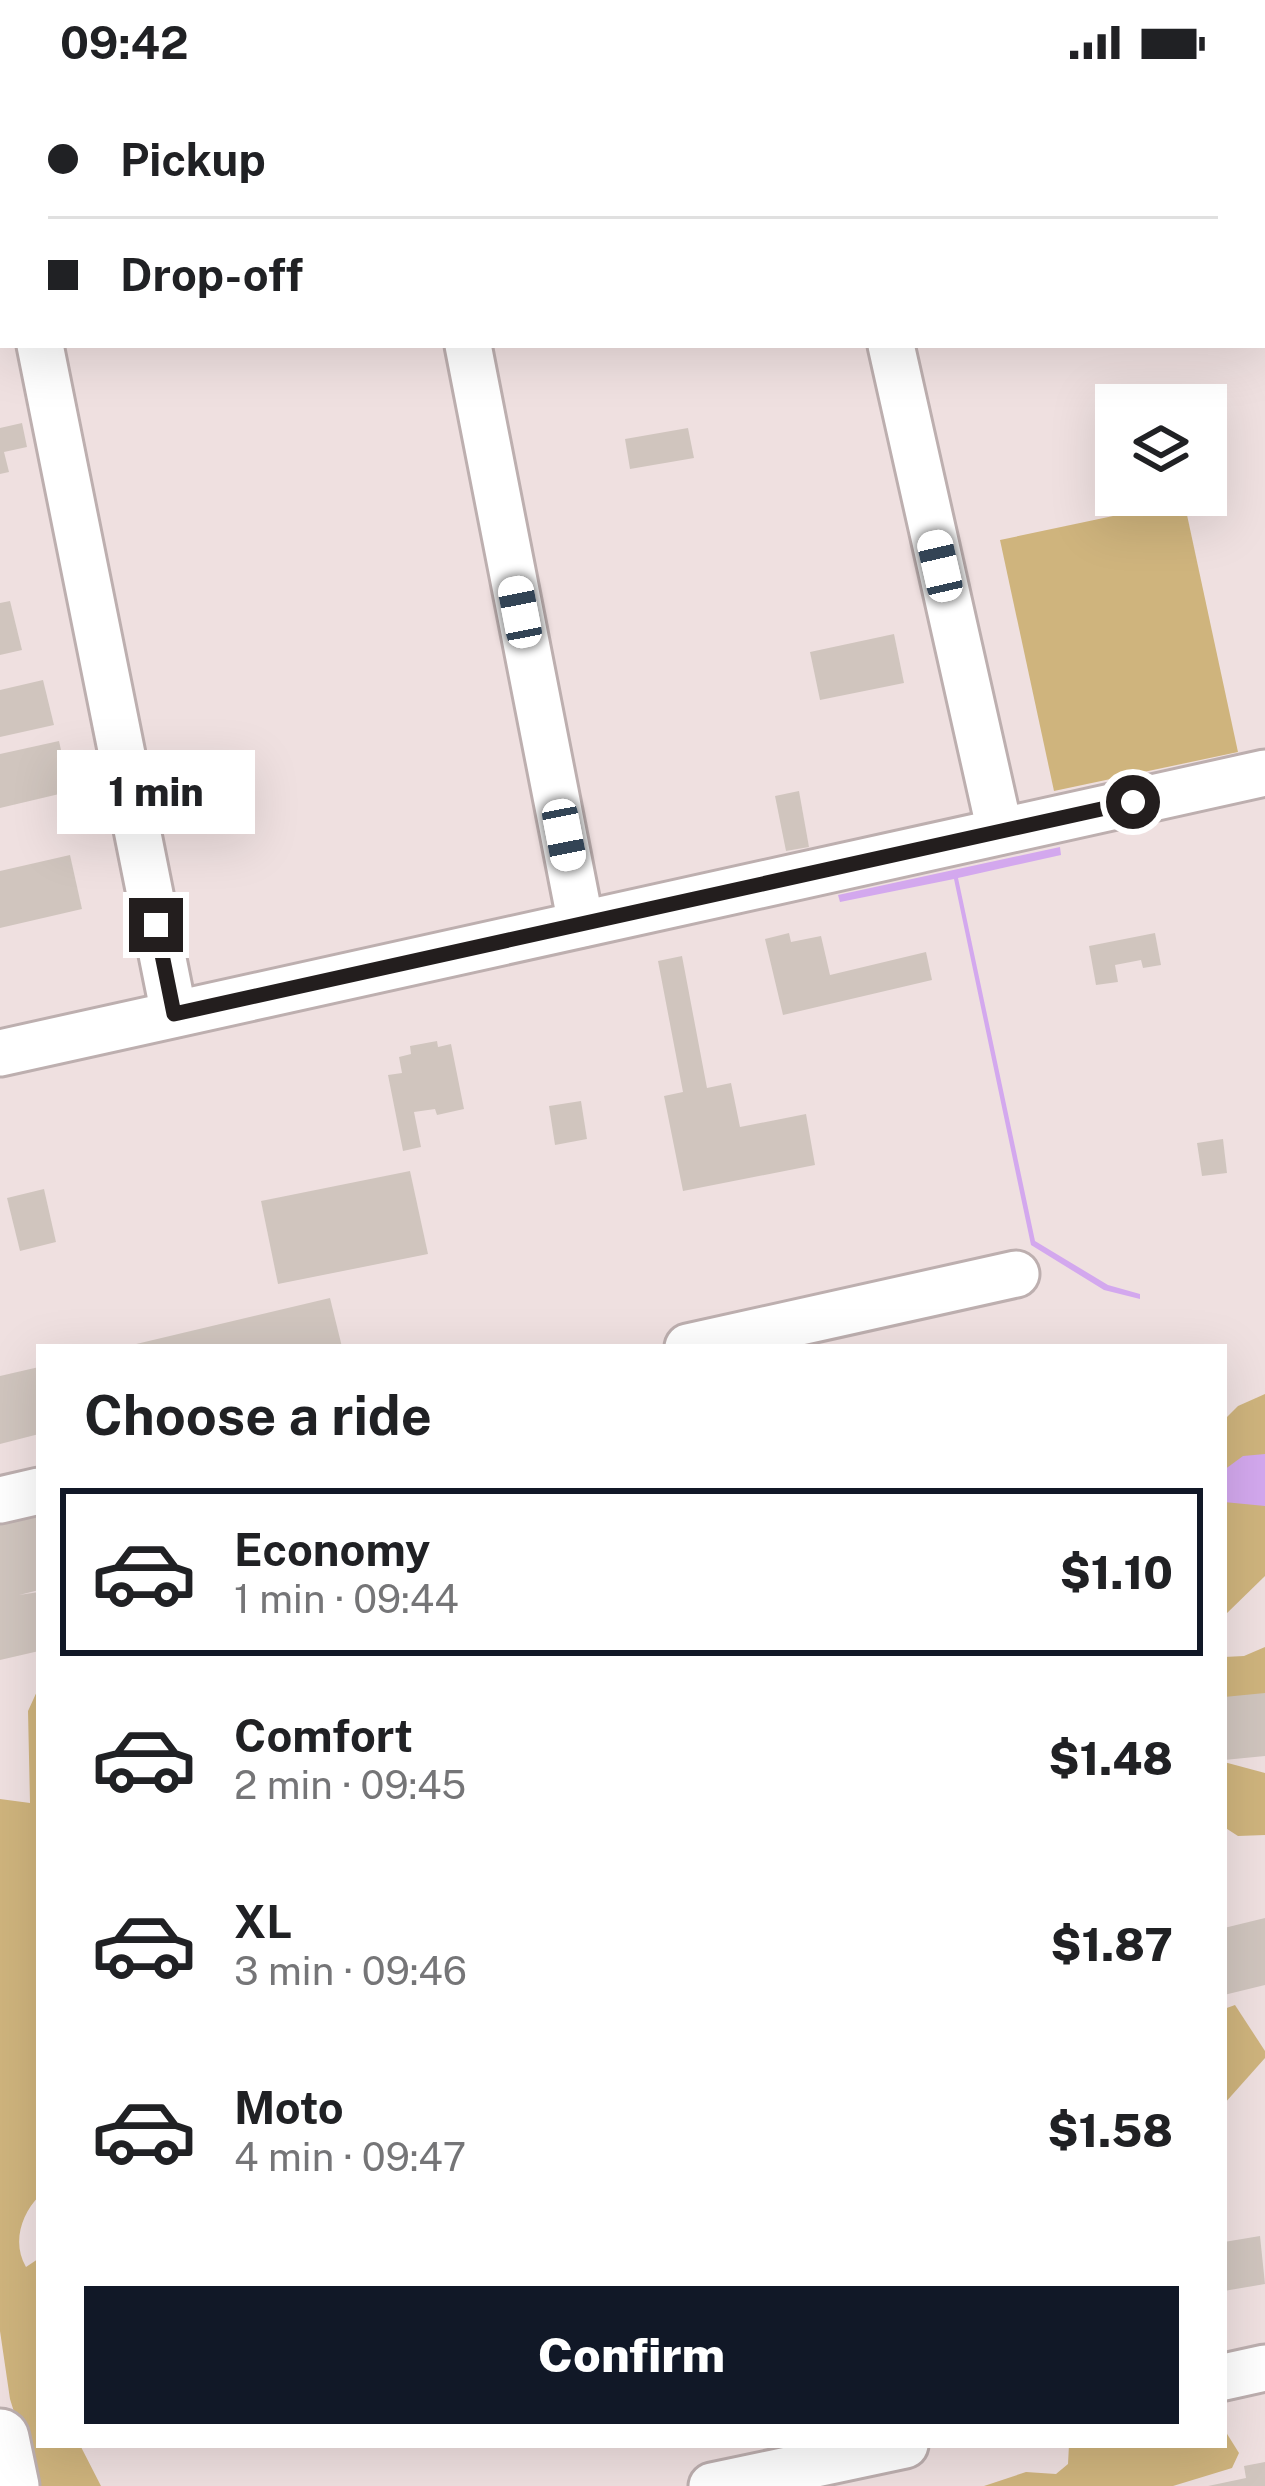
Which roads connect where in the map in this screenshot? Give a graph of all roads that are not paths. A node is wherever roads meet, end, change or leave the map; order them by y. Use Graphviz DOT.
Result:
graph roads {
  1 [pos="41,348"];
  2 [pos="469,348"];
  3 [pos="892,348"];
  4 [pos="1265,772"];
  5 [pos="1000,831"];
  6 [pos="581,924"];
  7 [pos="174,1014"];
  8 [pos="0,1053"];
  9 [pos="1016,1274"];
  10 [pos="701,1344"];
  11 [pos="36,1493"];
  12 [pos="0,1500"];
  13 [pos="1265,2368"];
  14 [pos="1227,2376"];
  15 [pos="0,2438"];
  16 [pos="893,2448"];
  17 [pos="768,2480"];
  18 [pos="10,2486"];
  19 [pos="712,2486"];
  1 -- 7 [label="street"];
  2 -- 6 [label="street"];
  3 -- 5 [label="street"];
  4 -- 5 [label="street"];
  5 -- 6 [label="street"];
  6 -- 7 [label="street"];
  7 -- 8 [label="street"];
  9 -- 10 [label="street"];
  11 -- 12 [label="street"];
  13 -- 14 [label="street"];
  15 -- 18 [label="main road"];
  16 -- 17 [label="street"];
  17 -- 19 [label="street"];
}
